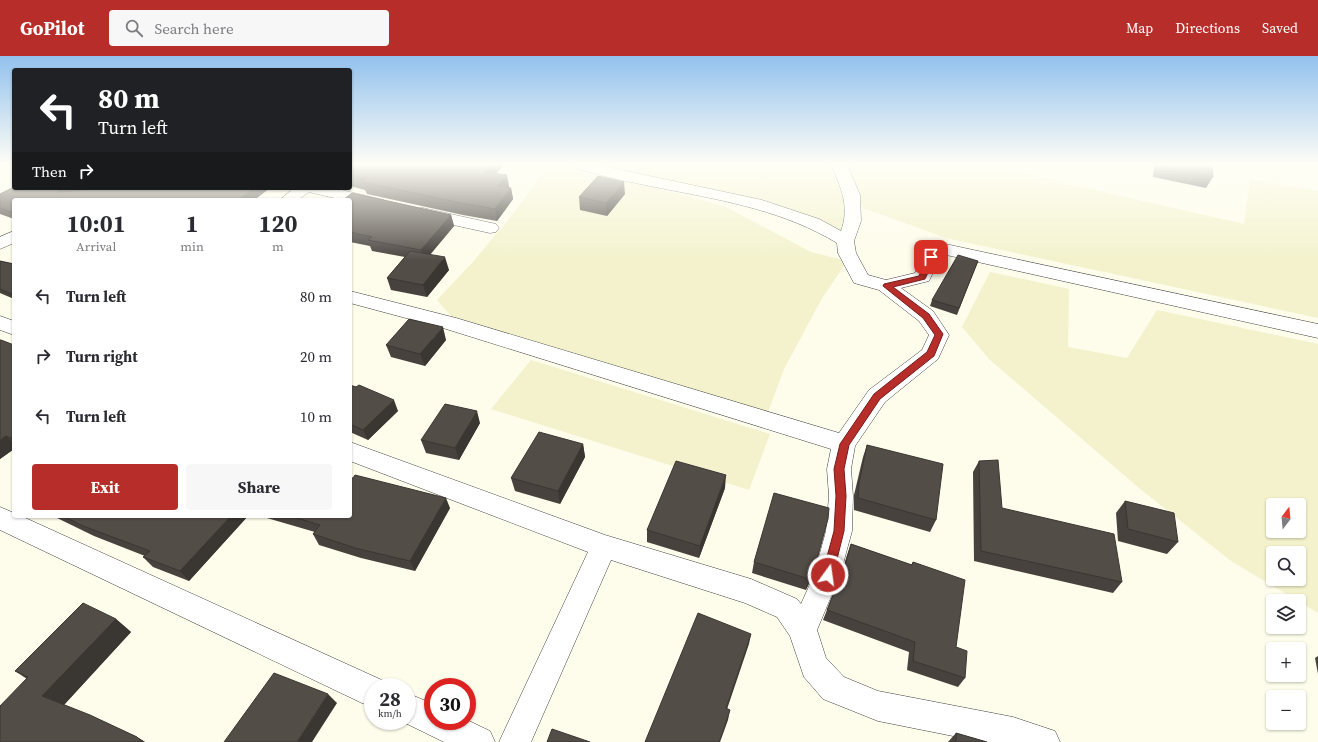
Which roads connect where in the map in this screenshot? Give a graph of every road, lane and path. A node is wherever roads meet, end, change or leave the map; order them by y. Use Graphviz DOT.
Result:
graph roads {
  1 [pos="351,197"];
  2 [pos="730,197"];
  3 [pos="852,197"];
  4 [pos="490,228"];
  5 [pos="12,237"];
  6 [pos="845,241"];
  7 [pos="0,244"];
  8 [pos="886,286"];
  9 [pos="352,298"];
  10 [pos="0,323"];
  11 [pos="12,327"];
  12 [pos="1318,331"];
  13 [pos="844,444"];
  14 [pos="352,452"];
  15 [pos="0,518"];
  16 [pos="604,546"];
  17 [pos="803,630"];
  18 [pos="364,688"];
  19 [pos="453,730"];
  20 [pos="479,742"];
  21 [pos="515,742"];
  22 [pos="1044,742"];
  1 -- 4 [label="street"];
  2 -- 6 [label="street"];
  3 -- 6 [label="street"];
  5 -- 7 [label="street"];
  6 -- 8 [label="street"];
  8 -- 12 [label="street"];
  8 -- 13 [label="street"];
  9 -- 13 [label="street"];
  10 -- 11 [label="street"];
  13 -- 17 [label="street"];
  14 -- 16 [label="street"];
  15 -- 18 [label="street"];
  16 -- 17 [label="street"];
  16 -- 21 [label="street"];
  17 -- 22 [label="street"];
  19 -- 20 [label="street"];
}
